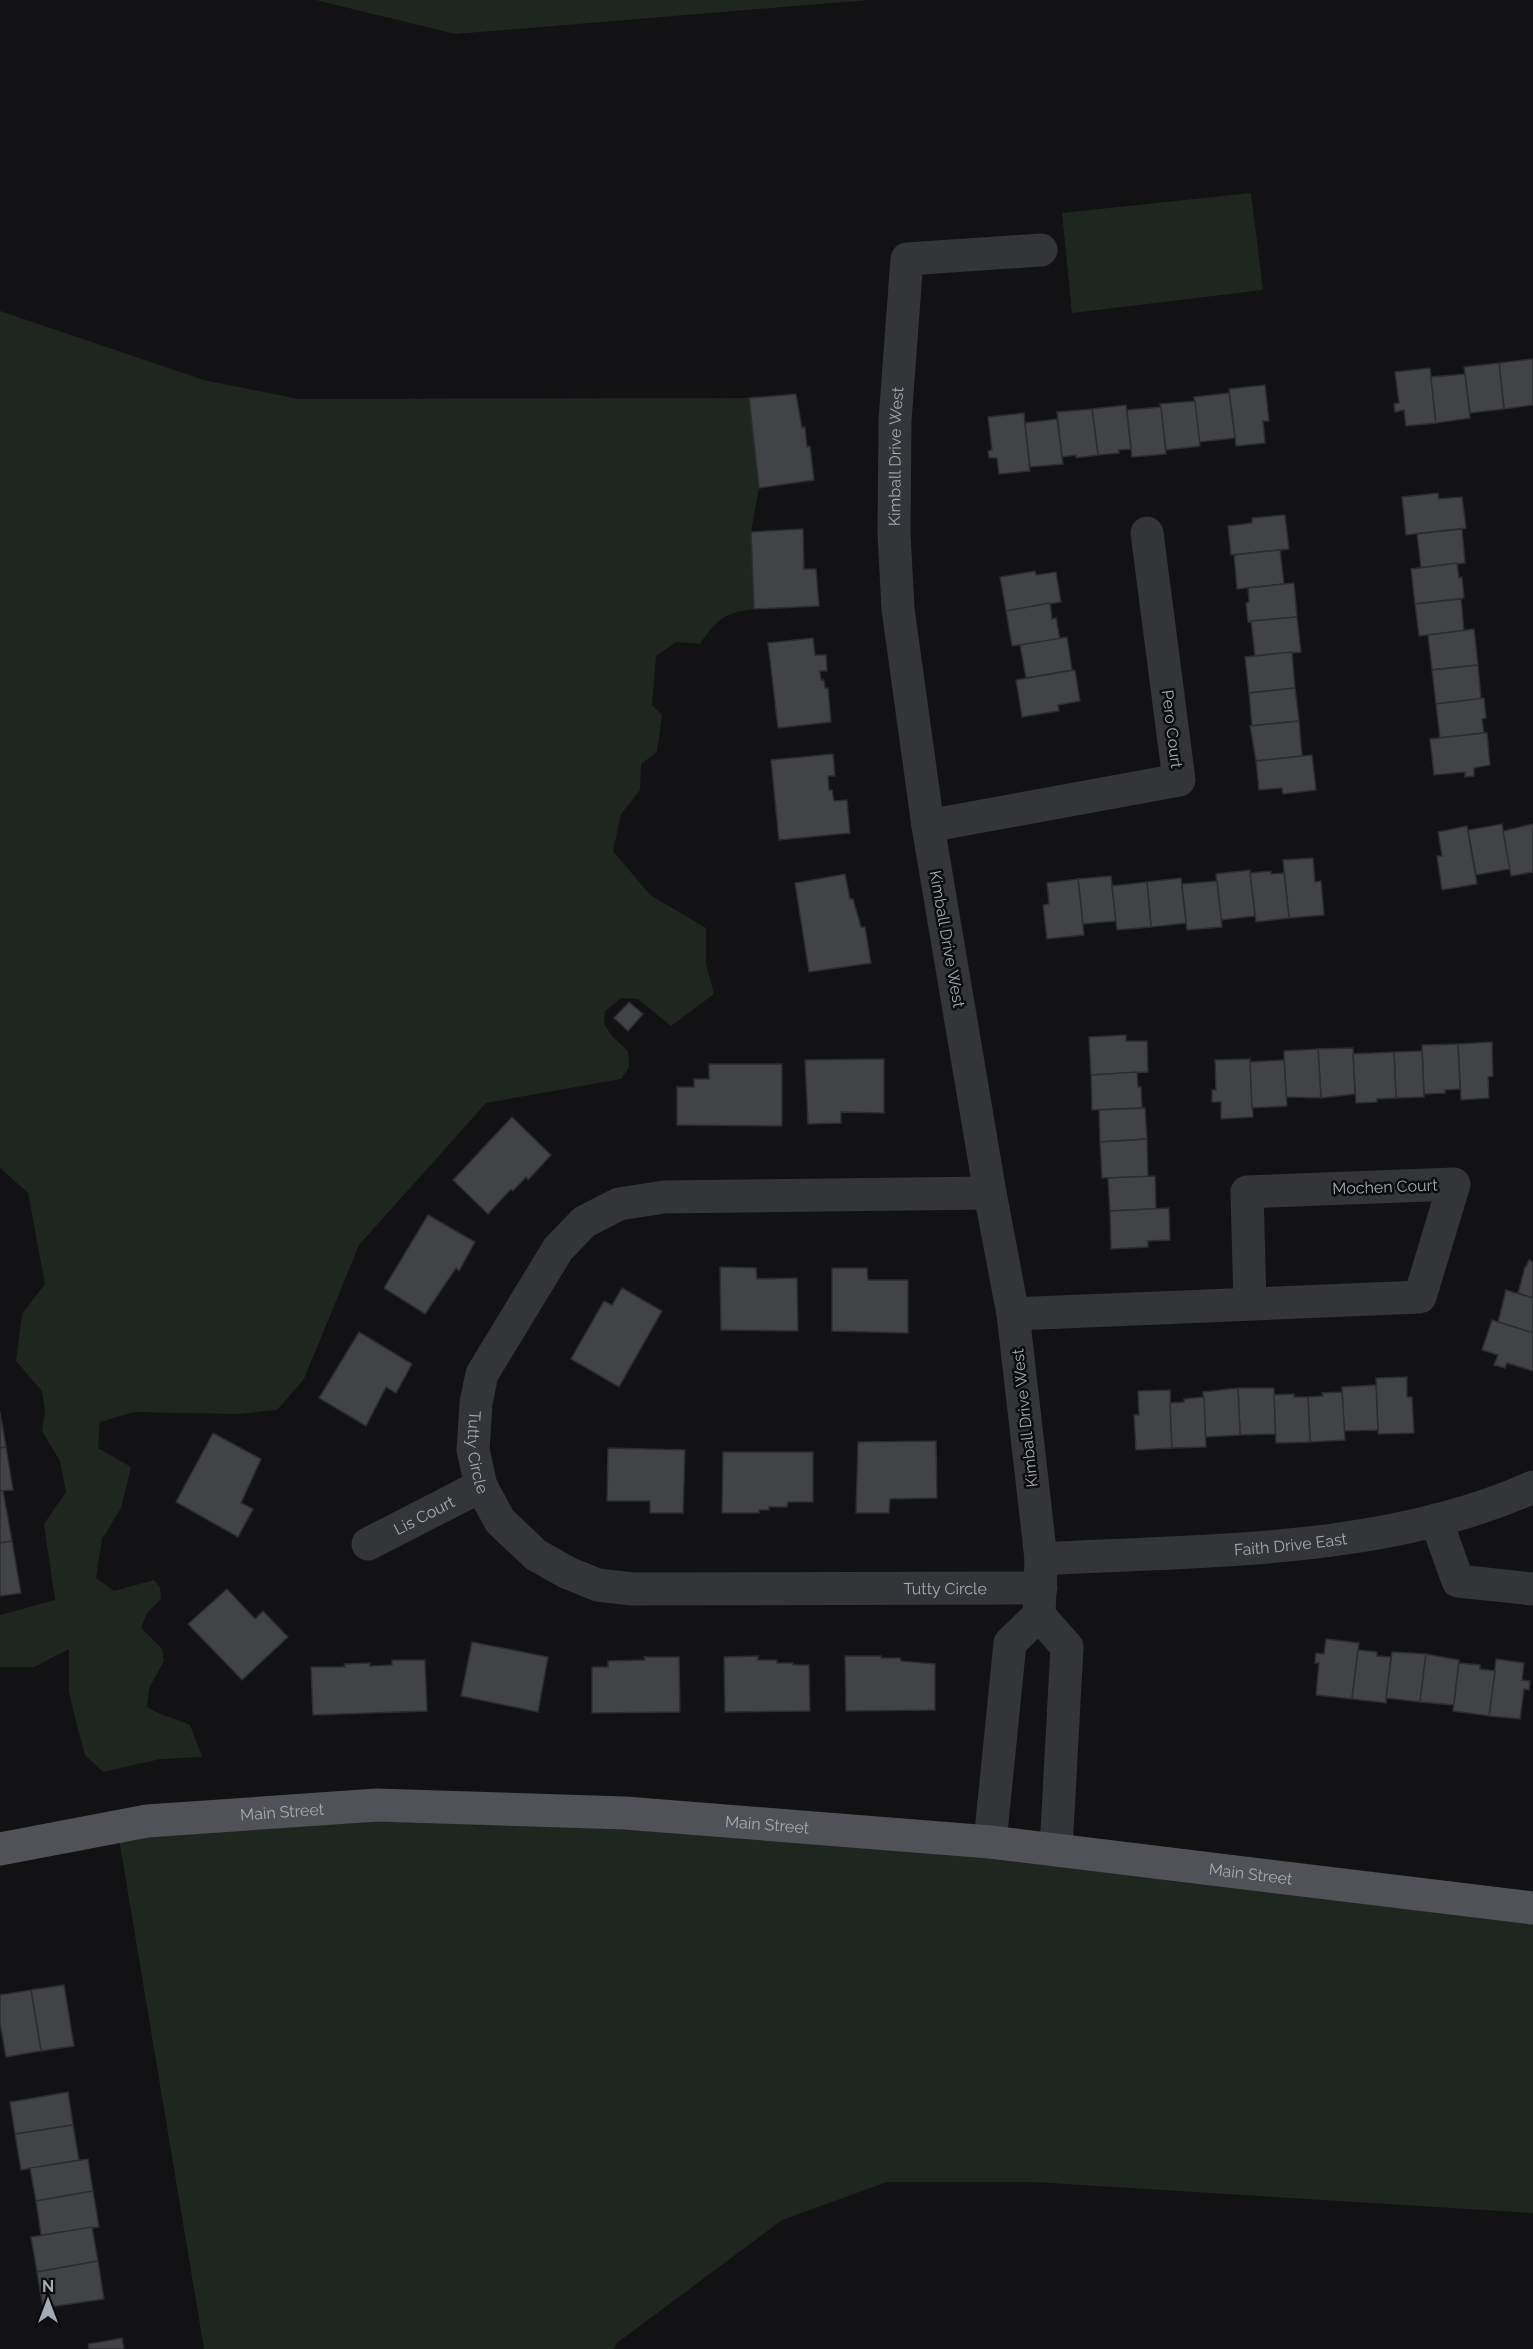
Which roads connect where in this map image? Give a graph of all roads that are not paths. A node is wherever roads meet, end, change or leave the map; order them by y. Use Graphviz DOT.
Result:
graph roads {
  1 [pos="1041,250"];
  2 [pos="1147,533"];
  3 [pos="928,826"];
  4 [pos="990,1194"];
  5 [pos="1251,1303"];
  6 [pos="1013,1314"];
  7 [pos="481,1486"];
  8 [pos="1533,1487"];
  9 [pos="1436,1520"];
  10 [pos="368,1544"];
  11 [pos="1040,1587"];
  12 [pos="1533,1589"];
  13 [pos="990,1842"];
  14 [pos="0,1849"];
  15 [pos="1056,1850"];
  16 [pos="1533,1908"];
  1 -- 3 [label="street, Kimball Drive West"];
  2 -- 3 [label="street, Pero Court"];
  3 -- 4 [label="street, Kimball Drive West"];
  4 -- 6 [label="street, Kimball Drive West"];
  4 -- 7 [label="street, Tutty Circle"];
  5 -- 5 [label="street, Mochen Court"];
  5 -- 6 [label="street, Mochen Court"];
  6 -- 11 [label="street, Kimball Drive West"];
  7 -- 10 [label="street, Lis Court"];
  7 -- 11 [label="street, Tutty Circle"];
  8 -- 9 [label="street, Faith Drive East"];
  9 -- 11 [label="street, Faith Drive East"];
  9 -- 12 [label="street"];
  11 -- 13 [label="street"];
  11 -- 15 [label="street"];
  13 -- 14 [label="main road, Main Street"];
  13 -- 15 [label="main road, Main Street"];
  15 -- 16 [label="main road, Main Street"];
}
